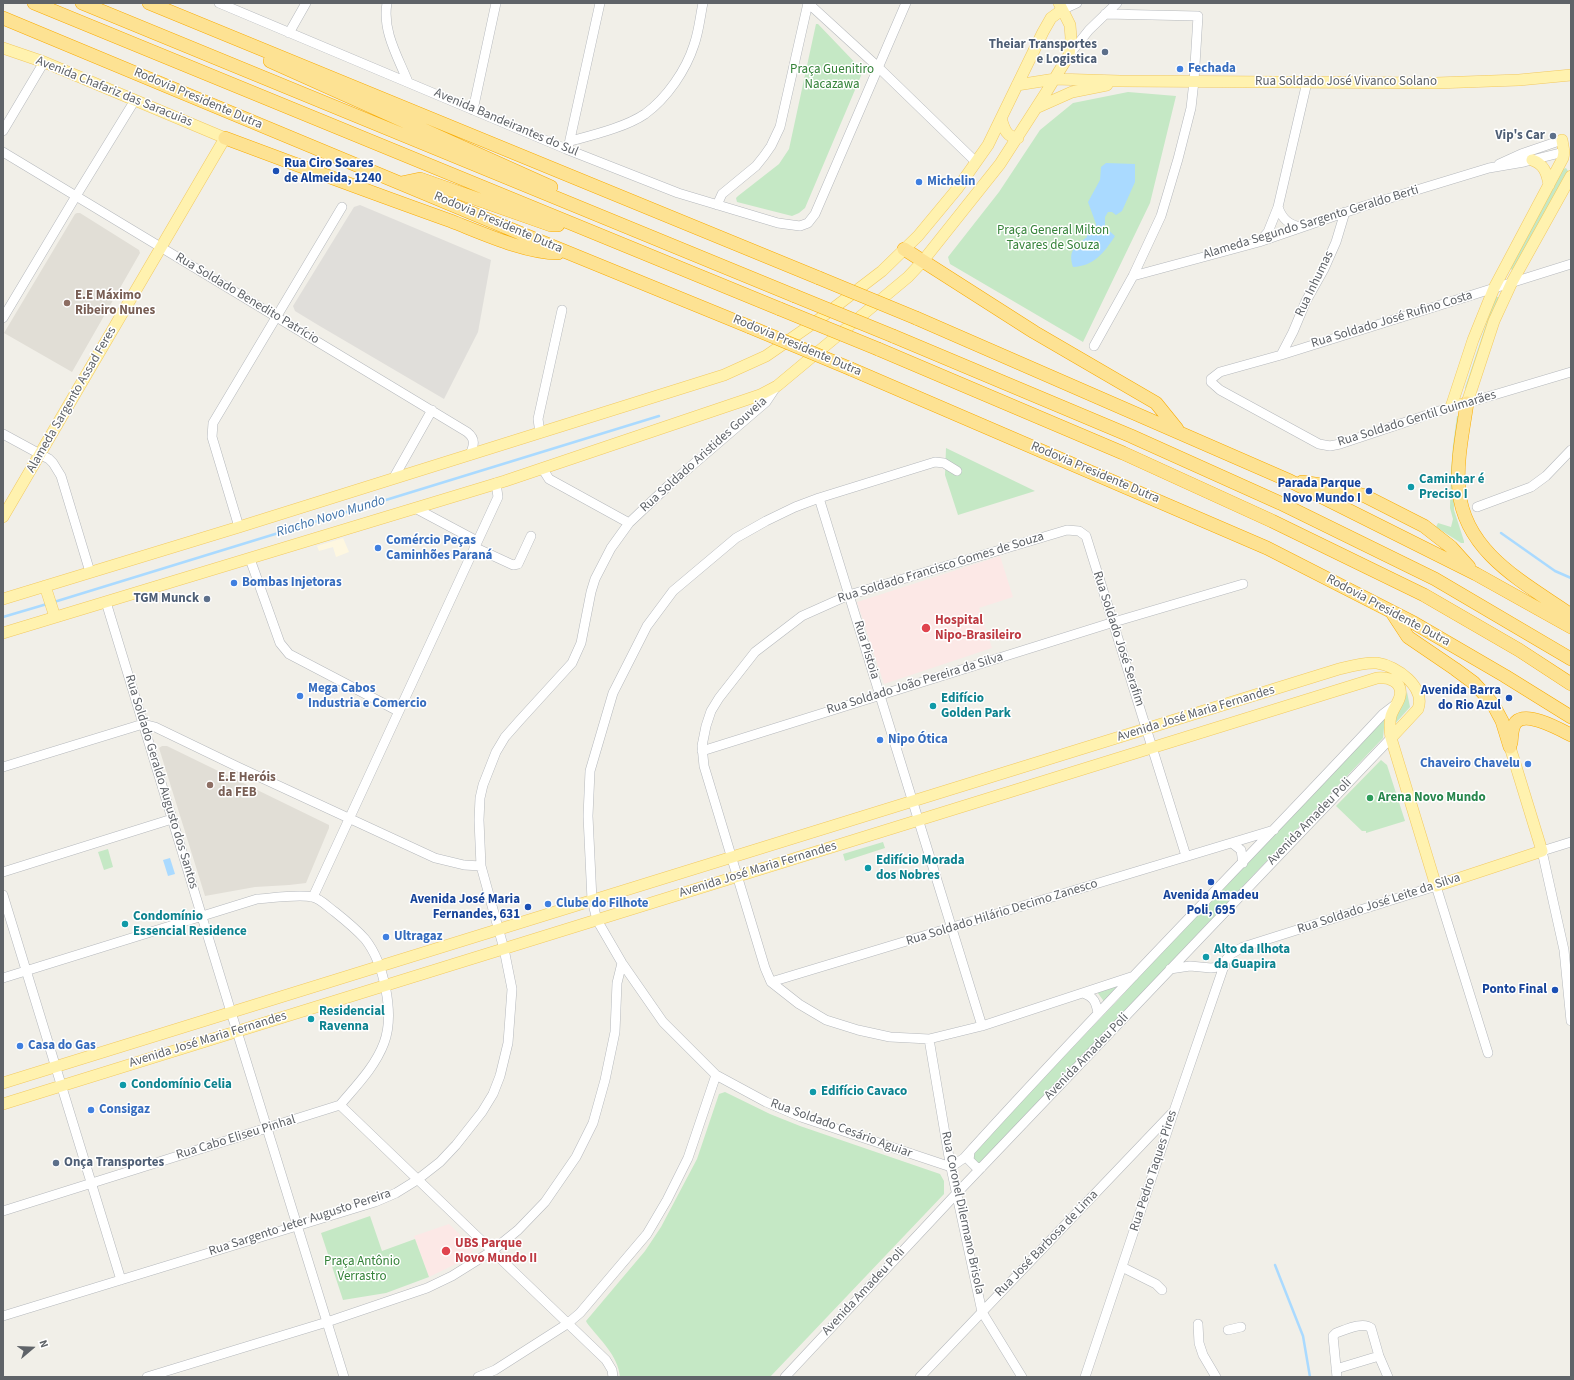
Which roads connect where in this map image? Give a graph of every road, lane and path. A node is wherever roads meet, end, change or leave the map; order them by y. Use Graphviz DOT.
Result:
graph roads {
  1 [pos="34,3"];
  2 [pos="82,3"];
  3 [pos="149,3"];
  4 [pos="219,3"];
  5 [pos="306,3"];
  6 [pos="387,3"];
  7 [pos="496,3"];
  8 [pos="600,3"];
  9 [pos="703,3"];
  10 [pos="808,3"];
  11 [pos="906,3"];
  12 [pos="1077,3"];
  13 [pos="1117,3"];
  14 [pos="1060,7"];
  15 [pos="1106,14"];
  16 [pos="3,18"];
  17 [pos="224,33"];
  18 [pos="289,33"];
  19 [pos="3,48"];
  20 [pos="1069,55"];
  21 [pos="44,62"];
  22 [pos="878,67"];
  23 [pos="1571,75"];
  24 [pos="1055,79"];
  25 [pos="1120,81"];
  26 [pos="1194,81"];
  27 [pos="408,82"];
  28 [pos="1307,82"];
  29 [pos="1017,85"];
  30 [pos="135,100"];
  31 [pos="1036,108"];
  32 [pos="473,110"];
  33 [pos="1001,118"];
  34 [pos="3,131"];
  35 [pos="225,138"];
  36 [pos="1018,138"];
  37 [pos="1567,139"];
  38 [pos="569,145"];
  39 [pos="1569,150"];
  40 [pos="3,152"];
  41 [pos="1532,160"];
  42 [pos="976,162"];
  43 [pos="1489,168"];
  44 [pos="1571,176"];
  45 [pos="401,182"];
  46 [pos="1549,185"];
  47 [pos="76,196"];
  48 [pos="716,205"];
  49 [pos="342,207"];
  50 [pos="576,207"];
  51 [pos="1278,207"];
  52 [pos="965,208"];
  53 [pos="1345,212"];
  54 [pos="572,225"];
  55 [pos="1301,227"];
  56 [pos="1260,242"];
  57 [pos="161,247"];
  58 [pos="904,249"];
  59 [pos="570,253"];
  60 [pos="922,262"];
  61 [pos="1571,264"];
  62 [pos="1133,276"];
  63 [pos="1512,282"];
  64 [pos="1494,288"];
  65 [pos="562,310"];
  66 [pos="276,317"];
  67 [pos="3,318"];
  68 [pos="1094,346"];
  69 [pos="1281,355"];
  70 [pos="1571,372"];
  71 [pos="1213,376"];
  72 [pos="777,386"];
  73 [pos="1467,403"];
  74 [pos="1451,407"];
  75 [pos="432,410"];
  76 [pos="1180,432"];
  77 [pos="540,433"];
  78 [pos="3,434"];
  79 [pos="1571,450"];
  80 [pos="40,455"];
  81 [pos="470,455"];
  82 [pos="542,468"];
  83 [pos="957,471"];
  84 [pos="393,479"];
  85 [pos="1290,481"];
  86 [pos="496,483"];
  87 [pos="819,498"];
  88 [pos="1477,507"];
  89 [pos="415,508"];
  90 [pos="3,517"];
  91 [pos="628,523"];
  92 [pos="239,527"];
  93 [pos="531,536"];
  94 [pos="1086,536"];
  95 [pos="476,544"];
  96 [pos="250,559"];
  97 [pos="90,572"];
  98 [pos="1476,574"];
  99 [pos="1243,584"];
  100 [pos="46,589"];
  101 [pos="849,595"];
  102 [pos="3,599"];
  103 [pos="106,602"];
  104 [pos="1390,610"];
  105 [pos="54,614"];
  106 [pos="1571,615"];
  107 [pos="1113,622"];
  108 [pos="1571,627"];
  109 [pos="3,633"];
  110 [pos="1571,659"];
  111 [pos="1354,666"];
  112 [pos="1360,684"];
  113 [pos="1571,684"];
  114 [pos="880,695"];
  115 [pos="1396,704"];
  116 [pos="398,711"];
  117 [pos="1571,717"];
  118 [pos="143,724"];
  119 [pos="1147,729"];
  120 [pos="1571,735"];
  121 [pos="1391,738"];
  122 [pos="1510,747"];
  123 [pos="1153,748"];
  124 [pos="702,751"];
  125 [pos="3,767"];
  126 [pos="913,802"];
  127 [pos="172,819"];
  128 [pos="350,819"];
  129 [pos="919,821"];
  130 [pos="1275,829"];
  131 [pos="1232,842"];
  132 [pos="1571,842"];
  133 [pos="1542,851"];
  134 [pos="1186,856"];
  135 [pos="732,857"];
  136 [pos="1243,863"];
  137 [pos="481,866"];
  138 [pos="3,872"];
  139 [pos="737,877"];
  140 [pos="1436,886"];
  141 [pos="3,895"];
  142 [pos="313,897"];
  143 [pos="592,900"];
  144 [pos="201,915"];
  145 [pos="597,920"];
  146 [pos="952,928"];
  147 [pos="499,929"];
  148 [pos="504,949"];
  149 [pos="622,963"];
  150 [pos="379,966"];
  151 [pos="1225,966"];
  152 [pos="1170,969"];
  153 [pos="26,971"];
  154 [pos="1134,976"];
  155 [pos="3,978"];
  156 [pos="771,982"];
  157 [pos="385,986"];
  158 [pos="1083,992"];
  159 [pos="231,1012"];
  160 [pos="1098,1013"];
  161 [pos="1571,1021"];
  162 [pos="982,1026"];
  163 [pos="237,1032"];
  164 [pos="929,1039"];
  165 [pos="1488,1053"];
  166 [pos="56,1066"];
  167 [pos="716,1075"];
  168 [pos="3,1083"];
  169 [pos="61,1086"];
  170 [pos="3,1104"];
  171 [pos="340,1105"];
  172 [pos="1174,1111"];
  173 [pos="267,1129"];
  174 [pos="970,1152"];
  175 [pos="950,1167"];
  176 [pos="981,1168"];
  177 [pos="417,1180"];
  178 [pos="91,1184"];
  179 [pos="957,1194"];
  180 [pos="3,1211"];
  181 [pos="297,1226"];
  182 [pos="492,1251"];
  183 [pos="1122,1267"];
  184 [pos="121,1280"];
  185 [pos="1162,1290"];
  186 [pos="982,1312"];
  187 [pos="3,1316"];
  188 [pos="327,1322"];
  189 [pos="567,1324"];
  190 [pos="1198,1324"];
  191 [pos="1241,1327"];
  192 [pos="1228,1330"];
  193 [pos="1379,1356"];
  194 [pos="1337,1373"];
  195 [pos="147,1377"];
  196 [pos="344,1377"];
  197 [pos="478,1377"];
  198 [pos="613,1377"];
  199 [pos="785,1377"];
  200 [pos="920,1377"];
  201 [pos="1022,1377"];
  202 [pos="1085,1377"];
  203 [pos="1216,1377"];
  204 [pos="1388,1377"];
  1 -- 54 [label="highway, Rodovia Presidente Dutra"];
  2 -- 50 [label="highway"];
  3 -- 17 [label="highway"];
  4 -- 18 [label="street, Avenida Bandeirantes do Sul"];
  5 -- 18 [label="street"];
  6 -- 27 [label="street"];
  7 -- 32 [label="street"];
  8 -- 38 [label="street"];
  9 -- 38 [label="street"];
  10 -- 22 [label="street"];
  10 -- 48 [label="street"];
  11 -- 22 [label="street"];
  12 -- 14 [label="street"];
  13 -- 15 [label="street"];
  14 -- 20 [label="main road"];
  14 -- 29 [label="main road"];
  15 -- 20 [label="street"];
  15 -- 26 [label="street"];
  16 -- 45 [label="highway, Rodovia Presidente Dutra"];
  17 -- 50 [label="highway"];
  17 -- 76 [label="highway, bridge"];
  18 -- 27 [label="street, Avenida Bandeirantes do Sul"];
  19 -- 21 [label="main road, Avenida Chafariz das Saracuias"];
  20 -- 24 [label="main road"];
  21 -- 30 [label="main road, Avenida Chafariz das Saracuias"];
  21 -- 34 [label="street"];
  22 -- 42 [label="street"];
  22 -- 48 [label="street, Avenida Bandeirantes do Sul"];
  23 -- 28 [label="main road, Rua Soldado José Vivanco Solano"];
  24 -- 25 [label="main road, Rua Soldado José Vivanco Solano"];
  24 -- 29 [label="main road, Rua Soldado José Vivanco Solano"];
  24 -- 31 [label="main road"];
  25 -- 26 [label="main road, Rua Soldado José Vivanco Solano"];
  25 -- 31 [label="main road, Rua Soldado José Vivanco Solano"];
  26 -- 28 [label="main road, Rua Soldado José Vivanco Solano"];
  26 -- 62 [label="street"];
  27 -- 32 [label="street, Avenida Bandeirantes do Sul"];
  28 -- 51 [label="street"];
  29 -- 33 [label="main road"];
  30 -- 35 [label="main road, Avenida Chafariz das Saracuias"];
  30 -- 47 [label="street"];
  31 -- 36 [label="main road"];
  32 -- 38 [label="street, Avenida Bandeirantes do Sul"];
  33 -- 36 [label="main road"];
  33 -- 42 [label="main road"];
  35 -- 57 [label="main road, Alameda Sargento Assad Feres"];
  35 -- 59 [label="highway"];
  36 -- 52 [label="main road"];
  37 -- 39 [label="main road"];
  37 -- 43 [label="street, Alameda Segundo Sargento Geraldo Berti"];
  38 -- 48 [label="street, Avenida Bandeirantes do Sul"];
  39 -- 41 [label="street, Alameda Segundo Sargento Geraldo Berti"];
  39 -- 46 [label="main road"];
  40 -- 47 [label="street, Rua Soldado Benedito Patrício"];
  41 -- 43 [label="street, Alameda Segundo Sargento Geraldo Berti"];
  41 -- 46 [label="main road"];
  42 -- 52 [label="main road"];
  42 -- 58 [label="main road"];
  43 -- 53 [label="street, Alameda Segundo Sargento Geraldo Berti"];
  44 -- 63 [label="main road"];
  45 -- 54 [label="highway"];
  45 -- 59 [label="highway, Rodovia Presidente Dutra"];
  46 -- 64 [label="main road"];
  47 -- 57 [label="street, Rua Soldado Benedito Patrício"];
  47 -- 67 [label="street"];
  49 -- 66 [label="street"];
  50 -- 110 [label="highway, bridge"];
  51 -- 55 [label="street"];
  51 -- 56 [label="street"];
  52 -- 60 [label="main road"];
  53 -- 55 [label="street, Alameda Segundo Sargento Geraldo Berti"];
  53 -- 69 [label="street, Rua Inhumas"];
  54 -- 113 [label="highway, Rodovia Presidente Dutra, bridge"];
  55 -- 56 [label="street, Alameda Segundo Sargento Geraldo Berti"];
  56 -- 62 [label="street, Alameda Segundo Sargento Geraldo Berti"];
  57 -- 66 [label="street, Rua Soldado Benedito Patrício"];
  57 -- 80 [label="main road, Alameda Sargento Assad Feres"];
  58 -- 60 [label="highway"];
  58 -- 77 [label="main road"];
  59 -- 104 [label="highway, Rodovia Presidente Dutra, bridge"];
  60 -- 72 [label="main road"];
  60 -- 76 [label="highway"];
  61 -- 63 [label="street, Rua Soldado José Rufino Costa"];
  62 -- 68 [label="street"];
  63 -- 64 [label="street, Rua Soldado José Rufino Costa"];
  63 -- 73 [label="main road"];
  64 -- 69 [label="street, Rua Soldado José Rufino Costa"];
  64 -- 74 [label="main road"];
  65 -- 77 [label="street"];
  66 -- 75 [label="street, Rua Soldado Benedito Patrício"];
  66 -- 92 [label="street"];
  69 -- 71 [label="street, Rua Soldado José Rufino Costa"];
  70 -- 73 [label="street, Rua Soldado Gentil Guimarães"];
  71 -- 74 [label="street, Rua Soldado Gentil Guimarães"];
  72 -- 82 [label="main road"];
  72 -- 91 [label="street, Rua Soldado Aristides Gouveia"];
  73 -- 74 [label="main road, Rua Soldado Gentil Guimarães"];
  73 -- 106 [label="highway"];
  75 -- 81 [label="street, Rua Soldado Benedito Patrício"];
  75 -- 84 [label="street"];
  76 -- 85 [label="highway"];
  77 -- 81 [label="main road"];
  78 -- 80 [label="street"];
  79 -- 88 [label="street"];
  80 -- 90 [label="main road, Alameda Sargento Assad Feres"];
  80 -- 97 [label="street"];
  81 -- 84 [label="main road"];
  82 -- 86 [label="main road"];
  82 -- 91 [label="street"];
  83 -- 87 [label="street"];
  84 -- 92 [label="main road"];
  85 -- 98 [label="highway"];
  85 -- 98 [label="highway"];
  86 -- 89 [label="main road"];
  86 -- 95 [label="street"];
  87 -- 101 [label="street, Rua Pistoia"];
  87 -- 143 [label="street"];
  89 -- 95 [label="street"];
  89 -- 96 [label="main road"];
  91 -- 137 [label="street, Rua Sargento Jeter Augusto Pereira"];
  92 -- 97 [label="main road"];
  93 -- 95 [label="street"];
  94 -- 101 [label="street, Rua Soldado Francisco Gomes de Souza"];
  94 -- 107 [label="street, Rua Soldado José Serafim"];
  95 -- 116 [label="street"];
  96 -- 103 [label="main road"];
  96 -- 116 [label="street"];
  97 -- 100 [label="main road"];
  98 -- 108 [label="highway"];
  99 -- 107 [label="street, Rua Soldado João Pereira da Silva"];
  100 -- 102 [label="main road"];
  100 -- 105 [label="main road"];
  101 -- 114 [label="street, Rua Pistoia"];
  101 -- 124 [label="street, Rua Soldado Francisco Gomes de Souza"];
  103 -- 105 [label="main road"];
  103 -- 118 [label="street, Rua Soldado Geraldo Augusto dos Santos"];
  104 -- 117 [label="highway, Rodovia Presidente Dutra"];
  104 -- 122 [label="highway"];
  105 -- 109 [label="main road"];
  107 -- 114 [label="street, Rua Soldado João Pereira da Silva"];
  107 -- 119 [label="street, Rua Soldado José Serafim"];
  111 -- 112 [label="main road"];
  111 -- 119 [label="main road, Avenida José Maria Fernandes"];
  111 -- 121 [label="main road, Avenida José Maria Fernandes"];
  112 -- 115 [label="main road, Avenida José Maria Fernandes"];
  112 -- 123 [label="main road, Avenida José Maria Fernandes"];
  114 -- 124 [label="street, Rua Soldado João Pereira da Silva"];
  114 -- 126 [label="street, Rua Pistoia"];
  115 -- 121 [label="main road, Avenida José Maria Fernandes"];
  115 -- 130 [label="street, Avenida Amadeu Poli"];
  116 -- 128 [label="street"];
  118 -- 125 [label="street"];
  118 -- 127 [label="street, Rua Soldado Geraldo Augusto dos Santos"];
  118 -- 128 [label="street"];
  119 -- 123 [label="street, Rua Soldado José Serafim"];
  119 -- 126 [label="main road, Avenida José Maria Fernandes"];
  120 -- 122 [label="highway"];
  121 -- 140 [label="main road, Avenida José Maria Fernandes"];
  121 -- 152 [label="street, Avenida Amadeu Poli"];
  122 -- 133 [label="main road"];
  123 -- 129 [label="main road, Avenida José Maria Fernandes"];
  123 -- 134 [label="street, Rua Soldado José Serafim"];
  124 -- 135 [label="street, Rua Soldado Francisco Gomes de Souza"];
  126 -- 129 [label="street"];
  126 -- 135 [label="main road, Avenida José Maria Fernandes"];
  127 -- 138 [label="street"];
  127 -- 144 [label="street, Rua Soldado Geraldo Augusto dos Santos"];
  128 -- 137 [label="street"];
  128 -- 142 [label="street"];
  129 -- 139 [label="main road, Avenida José Maria Fernandes"];
  129 -- 146 [label="street"];
  130 -- 131 [label="street, Rua Soldado Hilário Decimo Zanesco"];
  130 -- 136 [label="street, Avenida Amadeu Poli"];
  131 -- 134 [label="street, Rua Soldado Hilário Decimo Zanesco"];
  131 -- 136 [label="street"];
  132 -- 133 [label="street, Rua Soldado José Leite da Silva"];
  133 -- 140 [label="main road, Rua Soldado José Leite da Silva"];
  133 -- 161 [label="street"];
  134 -- 146 [label="street, Rua Soldado Hilário Decimo Zanesco"];
  135 -- 139 [label="street, Rua Soldado Francisco Gomes de Souza"];
  135 -- 143 [label="main road, Avenida José Maria Fernandes"];
  136 -- 154 [label="street, Avenida Amadeu Poli"];
  137 -- 147 [label="street, Rua Sargento Jeter Augusto Pereira"];
  139 -- 145 [label="main road, Avenida José Maria Fernandes"];
  139 -- 156 [label="street, Rua Soldado Francisco Gomes de Souza"];
  140 -- 151 [label="street, Rua Soldado José Leite da Silva"];
  140 -- 165 [label="street"];
  141 -- 153 [label="street"];
  142 -- 144 [label="street"];
  142 -- 150 [label="street"];
  143 -- 145 [label="street"];
  143 -- 147 [label="main road, Avenida José Maria Fernandes"];
  144 -- 153 [label="street"];
  144 -- 159 [label="street, Rua Soldado Geraldo Augusto dos Santos"];
  145 -- 148 [label="main road, Avenida José Maria Fernandes"];
  145 -- 149 [label="street, Rua Soldado Cesário Aguiar"];
  146 -- 156 [label="street, Rua Soldado Hilário Decimo Zanesco"];
  146 -- 162 [label="street"];
  147 -- 148 [label="street, Rua Sargento Jeter Augusto Pereira"];
  147 -- 150 [label="main road, Avenida José Maria Fernandes"];
  148 -- 157 [label="main road, Avenida José Maria Fernandes"];
  148 -- 177 [label="street, Rua Sargento Jeter Augusto Pereira"];
  149 -- 167 [label="street, Rua Soldado Cesário Aguiar"];
  149 -- 182 [label="street"];
  150 -- 157 [label="street"];
  150 -- 159 [label="main road, Avenida José Maria Fernandes"];
  151 -- 152 [label="street"];
  151 -- 172 [label="street, Rua Pedro Taques Pires"];
  152 -- 176 [label="street, Avenida Amadeu Poli"];
  153 -- 155 [label="street"];
  153 -- 166 [label="street"];
  154 -- 158 [label="street"];
  154 -- 160 [label="street, Avenida Amadeu Poli"];
  156 -- 164 [label="street"];
  157 -- 163 [label="main road, Avenida José Maria Fernandes"];
  157 -- 171 [label="street"];
  158 -- 160 [label="street"];
  158 -- 162 [label="street"];
  159 -- 163 [label="street, Rua Soldado Geraldo Augusto dos Santos"];
  159 -- 166 [label="main road, Avenida José Maria Fernandes"];
  160 -- 174 [label="street, Avenida Amadeu Poli"];
  162 -- 164 [label="street"];
  163 -- 169 [label="main road, Avenida José Maria Fernandes"];
  163 -- 173 [label="street, Rua Soldado Geraldo Augusto dos Santos"];
  164 -- 175 [label="street, Rua Coronel Dilermano Brisola"];
  166 -- 168 [label="main road, Avenida José Maria Fernandes"];
  166 -- 169 [label="street"];
  167 -- 175 [label="street, Rua Soldado Cesário Aguiar"];
  167 -- 189 [label="street"];
  169 -- 170 [label="main road, Avenida José Maria Fernandes"];
  169 -- 178 [label="street"];
  171 -- 173 [label="street, Rua Cabo Eliseu Pinhal"];
  171 -- 177 [label="street"];
  172 -- 183 [label="street, Rua Pedro Taques Pires"];
  172 -- 186 [label="street, Rua José Barbosa de Lima"];
  173 -- 178 [label="street, Rua Cabo Eliseu Pinhal"];
  173 -- 181 [label="street, Rua Soldado Geraldo Augusto dos Santos"];
  174 -- 175 [label="street, Avenida Amadeu Poli"];
  174 -- 176 [label="street"];
  175 -- 179 [label="street, Rua Coronel Dilermano Brisola"];
  176 -- 179 [label="street, Avenida Amadeu Poli"];
  177 -- 181 [label="street, Rua Sargento Jeter Augusto Pereira"];
  177 -- 182 [label="street"];
  178 -- 180 [label="street, Rua Cabo Eliseu Pinhal"];
  178 -- 184 [label="street"];
  179 -- 186 [label="street, Rua Coronel Dilermano Brisola"];
  179 -- 199 [label="street, Avenida Amadeu Poli"];
  181 -- 184 [label="street, Rua Sargento Jeter Augusto Pereira"];
  181 -- 188 [label="street, Rua Soldado Geraldo Augusto dos Santos"];
  182 -- 188 [label="street"];
  182 -- 189 [label="street"];
  183 -- 185 [label="street"];
  183 -- 202 [label="street, Rua Pedro Taques Pires"];
  184 -- 187 [label="street, Rua Sargento Jeter Augusto Pereira"];
  186 -- 200 [label="street, Rua José Barbosa de Lima"];
  186 -- 201 [label="street, Rua Coronel Dilermano Brisola"];
  188 -- 195 [label="street"];
  188 -- 196 [label="street, Rua Soldado Geraldo Augusto dos Santos"];
  189 -- 197 [label="street"];
  189 -- 198 [label="street"];
  190 -- 203 [label="street"];
  191 -- 192 [label="street"];
  193 -- 194 [label="street"];
  193 -- 194 [label="street"];
  193 -- 204 [label="street"];
}
